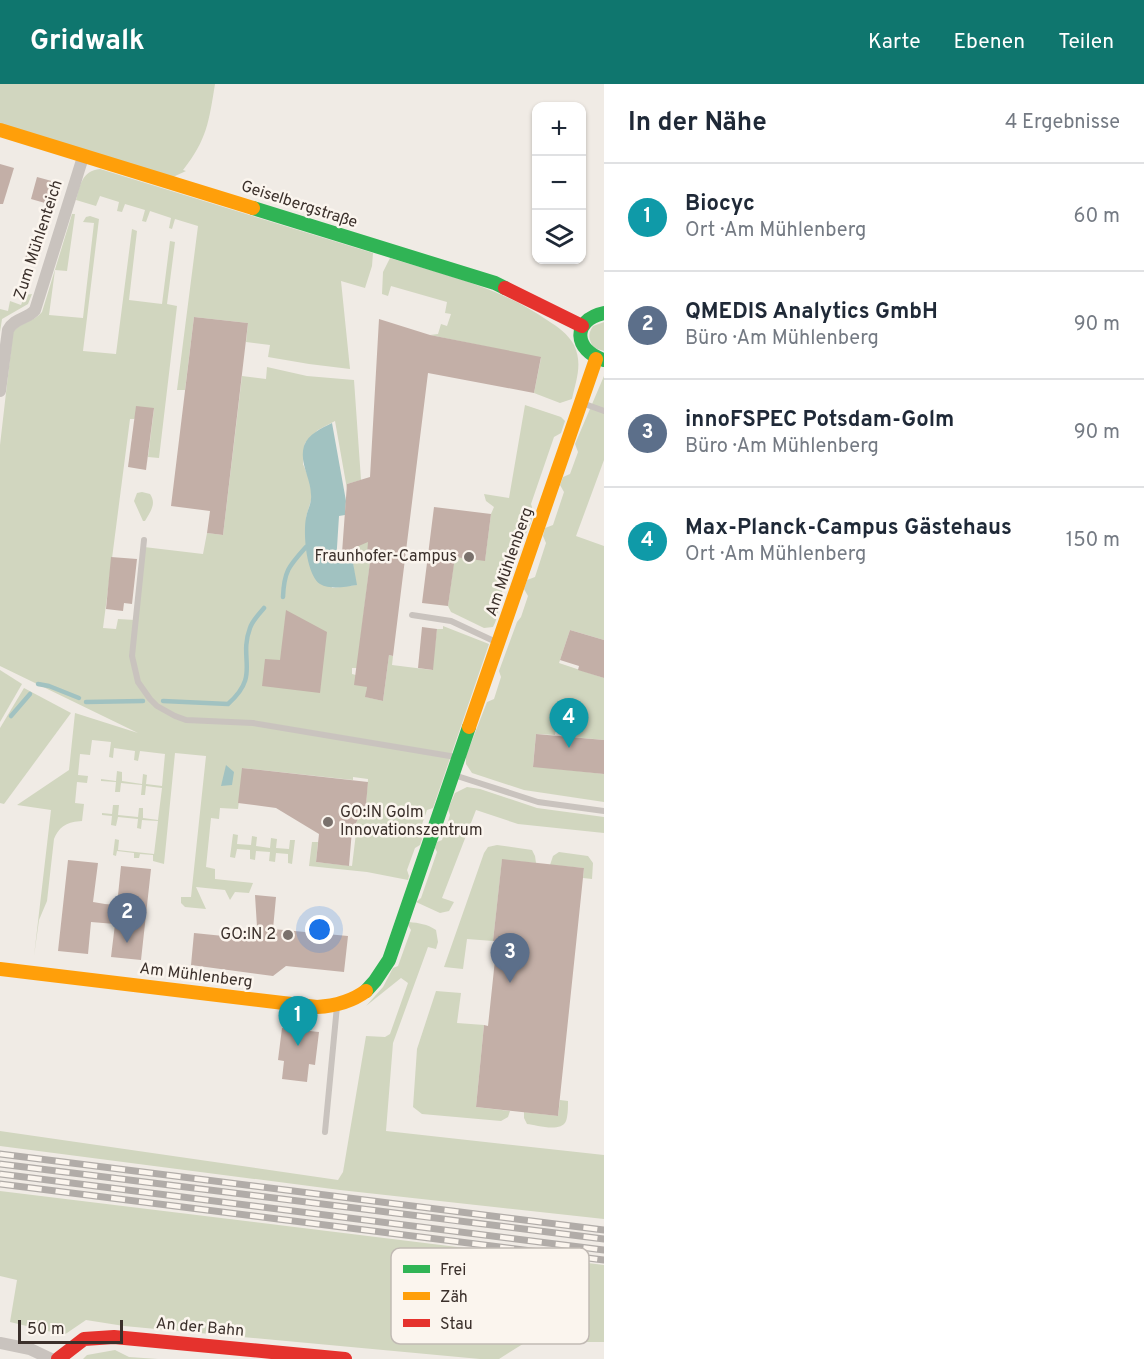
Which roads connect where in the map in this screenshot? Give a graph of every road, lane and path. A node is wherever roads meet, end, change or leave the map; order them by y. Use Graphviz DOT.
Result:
graph roads {
  1 [pos="0,130"];
  2 [pos="82,157"];
  3 [pos="604,313"];
  4 [pos="582,326"];
  5 [pos="600,359"];
  6 [pos="0,391"];
  7 [pos="582,403"];
  8 [pos="604,411"];
  9 [pos="144,540"];
  10 [pos="412,615"];
  11 [pos="499,643"];
  12 [pos="459,758"];
  13 [pos="453,775"];
  14 [pos="604,811"];
  15 [pos="0,969"];
  16 [pos="337,1006"];
  17 [pos="325,1132"];
  18 [pos="0,1343"];
  19 [pos="51,1359"];
  20 [pos="58,1359"];
  21 [pos="345,1359"];
  1 -- 2 [label="street, Geiselbergstraße"];
  2 -- 4 [label="street, Geiselbergstraße"];
  2 -- 6 [label="street, Zum Mühlenteich"];
  3 -- 4 [label="street"];
  4 -- 5 [label="street"];
  5 -- 7 [label="street, Am Mühlenberg"];
  7 -- 8 [label="lane"];
  7 -- 11 [label="street, Am Mühlenberg"];
  9 -- 12 [label="lane"];
  10 -- 11 [label="lane"];
  11 -- 12 [label="street, Am Mühlenberg"];
  12 -- 13 [label="street, Am Mühlenberg"];
  13 -- 14 [label="lane"];
  13 -- 16 [label="street, Am Mühlenberg"];
  15 -- 16 [label="street, Am Mühlenberg"];
  16 -- 17 [label="lane"];
  18 -- 19 [label="street"];
  20 -- 21 [label="street, An der Bahn"];
}
